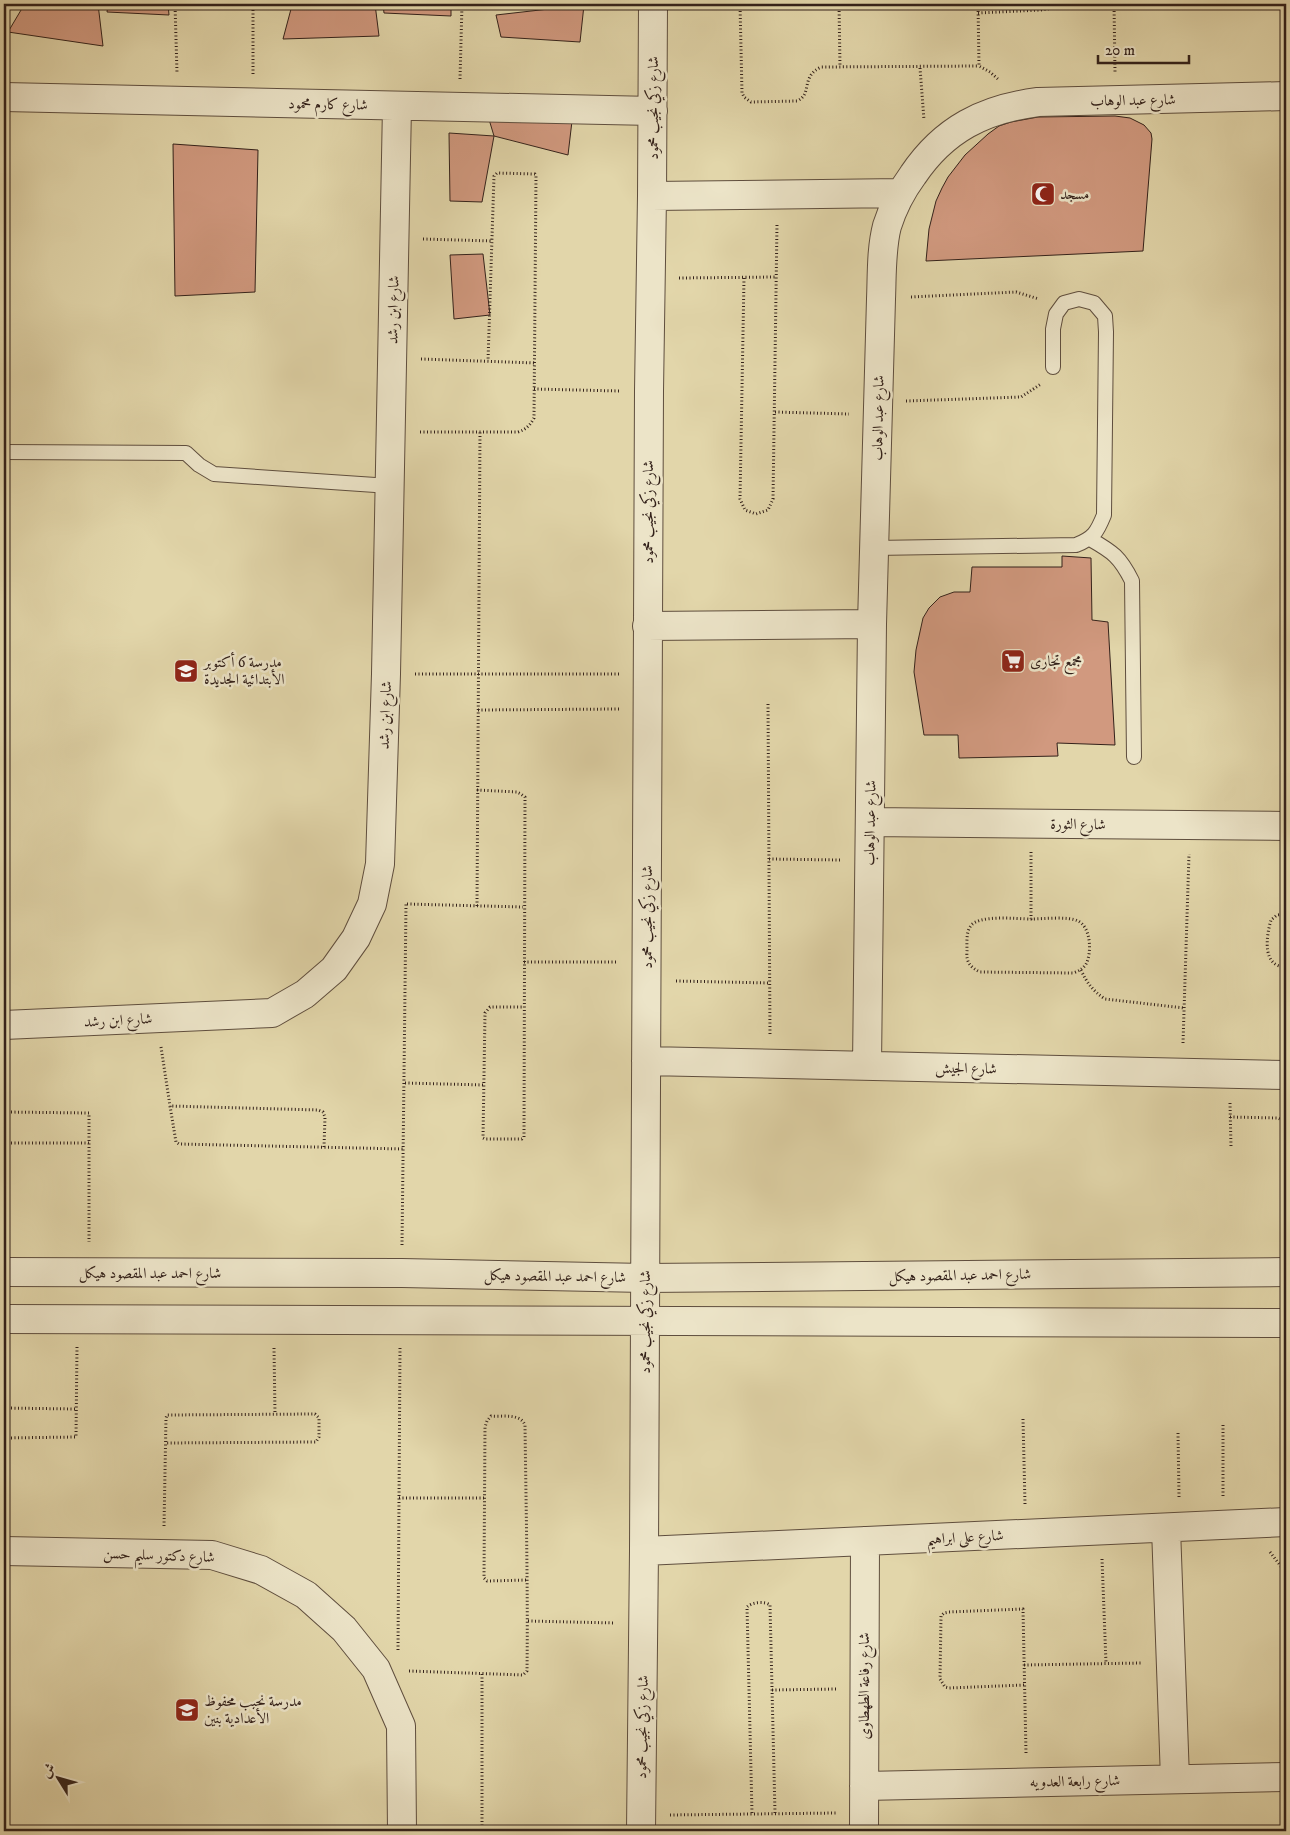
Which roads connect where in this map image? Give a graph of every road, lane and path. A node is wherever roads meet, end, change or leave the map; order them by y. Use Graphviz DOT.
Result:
graph roads {
  1 [pos="175,4"];
  2 [pos="253,4"];
  3 [pos="462,4"];
  4 [pos="653,4"];
  5 [pos="740,4"];
  6 [pos="839,4"];
  7 [pos="978,4"];
  8 [pos="1052,4"];
  9 [pos="1114,4"];
  10 [pos="978,13"];
  11 [pos="979,66"];
  12 [pos="840,67"];
  13 [pos="920,68"];
  14 [pos="1286,96"];
  15 [pos="4,97"];
  16 [pos="1116,100"];
  17 [pos="178,101"];
  18 [pos="252,102"];
  19 [pos="1014,105"];
  20 [pos="397,106"];
  21 [pos="460,107"];
  22 [pos="653,111"];
  23 [pos="926,156"];
  24 [pos="901,192"];
  25 [pos="777,194"];
  26 [pos="652,196"];
  27 [pos="395,238"];
  28 [pos="492,241"];
  29 [pos="651,278"];
  30 [pos="744,278"];
  31 [pos="776,278"];
  32 [pos="881,298"];
  33 [pos="1056,314"];
  34 [pos="392,358"];
  35 [pos="488,361"];
  36 [pos="534,363"];
  37 [pos="1053,367"];
  38 [pos="534,389"];
  39 [pos="648,392"];
  40 [pos="878,409"];
  41 [pos="774,412"];
  42 [pos="391,432"];
  43 [pos="480,432"];
  44 [pos="4,452"];
  45 [pos="390,486"];
  46 [pos="1090,539"];
  47 [pos="874,548"];
  48 [pos="872,624"];
  49 [pos="647,626"];
  50 [pos="386,674"];
  51 [pos="478,674"];
  52 [pos="647,674"];
  53 [pos="768,704"];
  54 [pos="647,709"];
  55 [pos="478,710"];
  56 [pos="1134,757"];
  57 [pos="478,790"];
  58 [pos="870,822"];
  59 [pos="1031,824"];
  60 [pos="1190,826"];
  61 [pos="1286,826"];
  62 [pos="769,859"];
  63 [pos="869,860"];
  64 [pos="372,904"];
  65 [pos="406,904"];
  66 [pos="477,906"];
  67 [pos="524,906"];
  68 [pos="1286,914"];
  69 [pos="1031,919"];
  70 [pos="524,962"];
  71 [pos="1286,967"];
  72 [pos="1081,970"];
  73 [pos="647,971"];
  74 [pos="770,983"];
  75 [pos="524,1007"];
  76 [pos="1184,1008"];
  77 [pos="156,1018"];
  78 [pos="4,1025"];
  79 [pos="646,1061"];
  80 [pos="771,1064"];
  81 [pos="866,1066"];
  82 [pos="1182,1073"];
  83 [pos="1230,1073"];
  84 [pos="1286,1074"];
  85 [pos="405,1083"];
  86 [pos="484,1085"];
  87 [pos="170,1106"];
  88 [pos="4,1112"];
  89 [pos="1230,1117"];
  90 [pos="1286,1122"];
  91 [pos="4,1143"];
  92 [pos="89,1143"];
  93 [pos="324,1147"];
  94 [pos="1231,1147"];
  95 [pos="404,1149"];
  96 [pos="4,1272"];
  97 [pos="90,1272"];
  98 [pos="1286,1272"];
  99 [pos="402,1273"];
  100 [pos="645,1278"];
  101 [pos="4,1319"];
  102 [pos="77,1319"];
  103 [pos="273,1320"];
  104 [pos="400,1320"];
  105 [pos="645,1321"];
  106 [pos="1286,1323"];
  107 [pos="4,1408"];
  108 [pos="76,1409"];
  109 [pos="274,1414"];
  110 [pos="1023,1419"];
  111 [pos="1223,1424"];
  112 [pos="1178,1433"];
  113 [pos="4,1438"];
  114 [pos="165,1443"];
  115 [pos="399,1498"];
  116 [pos="484,1498"];
  117 [pos="1286,1522"];
  118 [pos="1224,1525"];
  119 [pos="1173,1527"];
  120 [pos="1101,1530"];
  121 [pos="1026,1534"];
  122 [pos="865,1541"];
  123 [pos="4,1551"];
  124 [pos="644,1551"];
  125 [pos="164,1554"];
  126 [pos="527,1580"];
  127 [pos="528,1621"];
  128 [pos="643,1623"];
  129 [pos="1106,1663"];
  130 [pos="1171,1663"];
  131 [pos="1024,1664"];
  132 [pos="387,1670"];
  133 [pos="482,1674"];
  134 [pos="1024,1685"];
  135 [pos="864,1688"];
  136 [pos="772,1690"];
  137 [pos="1286,1777"];
  138 [pos="1175,1779"];
  139 [pos="1027,1782"];
  140 [pos="864,1810"];
  141 [pos="775,1813"];
  142 [pos="752,1814"];
  143 [pos="641,1823"];
  144 [pos="402,1831"];
  145 [pos="482,1831"];
  1 -- 17 [label="path"];
  2 -- 18 [label="path"];
  3 -- 21 [label="path"];
  4 -- 22 [label="street, شارع زكي نجيب محمود"];
  5 -- 12 [label="path"];
  6 -- 12 [label="path"];
  7 -- 10 [label="path"];
  8 -- 10 [label="path"];
  9 -- 16 [label="path"];
  10 -- 11 [label="path"];
  11 -- 13 [label="path"];
  11 -- 19 [label="path"];
  12 -- 13 [label="path"];
  13 -- 23 [label="path"];
  14 -- 16 [label="street, شارع عبد الوهاب"];
  15 -- 17 [label="street, شارع كارم محمود"];
  16 -- 19 [label="street, شارع عبد الوهاب"];
  17 -- 18 [label="street, شارع كارم محمود"];
  18 -- 20 [label="street, شارع كارم محمود"];
  19 -- 23 [label="street, شارع عبد الوهاب"];
  20 -- 21 [label="street, شارع كارم محمود"];
  20 -- 27 [label="street, شارع ابن رشد"];
  21 -- 22 [label="street, شارع كارم محمود"];
  22 -- 26 [label="street, شارع زكي نجيب محمود"];
  23 -- 24 [label="street, شارع عبد الوهاب"];
  24 -- 25 [label="street"];
  24 -- 32 [label="street, شارع عبد الوهاب"];
  25 -- 26 [label="street"];
  25 -- 31 [label="path"];
  26 -- 29 [label="street, شارع زكي نجيب محمود"];
  27 -- 28 [label="path"];
  27 -- 34 [label="street, شارع ابن رشد"];
  28 -- 35 [label="path"];
  28 -- 36 [label="path"];
  29 -- 30 [label="path"];
  29 -- 39 [label="street, شارع زكي نجيب محمود"];
  30 -- 31 [label="path"];
  30 -- 41 [label="path"];
  31 -- 41 [label="path"];
  32 -- 33 [label="path"];
  32 -- 40 [label="street, شارع عبد الوهاب"];
  33 -- 37 [label="lane"];
  33 -- 46 [label="lane"];
  34 -- 35 [label="path"];
  34 -- 42 [label="street, شارع ابن رشد"];
  35 -- 36 [label="path"];
  36 -- 38 [label="path"];
  37 -- 40 [label="path"];
  38 -- 39 [label="path"];
  38 -- 43 [label="path"];
  39 -- 49 [label="street, شارع زكي نجيب محمود"];
  40 -- 41 [label="path"];
  40 -- 47 [label="street, شارع عبد الوهاب"];
  42 -- 43 [label="path"];
  42 -- 45 [label="street, شارع ابن رشد"];
  43 -- 51 [label="path"];
  44 -- 45 [label="lane"];
  45 -- 50 [label="street, شارع ابن رشد"];
  46 -- 47 [label="lane"];
  46 -- 56 [label="lane"];
  47 -- 48 [label="street, شارع عبد الوهاب"];
  48 -- 49 [label="street"];
  48 -- 58 [label="street, شارع عبد الوهاب"];
  49 -- 52 [label="street, شارع زكي نجيب محمود"];
  50 -- 51 [label="path"];
  50 -- 64 [label="street, شارع ابن رشد"];
  51 -- 52 [label="path"];
  51 -- 55 [label="path"];
  52 -- 54 [label="street, شارع زكي نجيب محمود"];
  53 -- 62 [label="path"];
  54 -- 55 [label="path"];
  54 -- 73 [label="street, شارع زكي نجيب محمود"];
  55 -- 57 [label="path"];
  57 -- 66 [label="path"];
  57 -- 67 [label="path"];
  58 -- 59 [label="street, شارع الثورة"];
  58 -- 63 [label="street, شارع عبد الوهاب"];
  59 -- 60 [label="street, شارع الثورة"];
  59 -- 69 [label="path"];
  60 -- 61 [label="street, شارع الثورة"];
  60 -- 76 [label="path"];
  62 -- 63 [label="path"];
  62 -- 74 [label="path"];
  63 -- 81 [label="street, شارع عبد الوهاب"];
  64 -- 65 [label="path"];
  64 -- 77 [label="street, شارع ابن رشد"];
  65 -- 66 [label="path"];
  65 -- 85 [label="path"];
  66 -- 67 [label="path"];
  67 -- 70 [label="path"];
  68 -- 71 [label="path"];
  69 -- 72 [label="path"];
  69 -- 72 [label="path"];
  70 -- 73 [label="path"];
  70 -- 75 [label="path"];
  72 -- 76 [label="path"];
  73 -- 74 [label="path"];
  73 -- 79 [label="street, شارع زكي نجيب محمود"];
  74 -- 80 [label="path"];
  75 -- 86 [label="path"];
  75 -- 86 [label="path"];
  76 -- 82 [label="path"];
  77 -- 78 [label="street, شارع ابن رشد"];
  77 -- 87 [label="path"];
  79 -- 80 [label="street, شارع الجيش"];
  79 -- 100 [label="street, شارع زكي نجيب محمود"];
  80 -- 81 [label="street, شارع الجيش"];
  81 -- 82 [label="street, شارع الجيش"];
  82 -- 83 [label="street, شارع الجيش"];
  83 -- 84 [label="street, شارع الجيش"];
  83 -- 89 [label="path"];
  85 -- 86 [label="path"];
  85 -- 95 [label="path"];
  87 -- 93 [label="path"];
  87 -- 93 [label="path"];
  88 -- 92 [label="path"];
  89 -- 90 [label="path"];
  89 -- 94 [label="path"];
  91 -- 92 [label="path"];
  92 -- 97 [label="path"];
  93 -- 95 [label="path"];
  95 -- 99 [label="path"];
  96 -- 97 [label="street, شارع احمد عبد المقصود هيكل"];
  97 -- 99 [label="street, شارع احمد عبد المقصود هيكل"];
  98 -- 100 [label="street, شارع احمد عبد المقصود هيكل"];
  99 -- 100 [label="street, شارع احمد عبد المقصود هيكل"];
  100 -- 105 [label="street, شارع زكي نجيب محمود"];
  101 -- 102 [label="street"];
  102 -- 103 [label="street"];
  102 -- 108 [label="path"];
  103 -- 104 [label="street"];
  103 -- 109 [label="path"];
  104 -- 105 [label="street"];
  104 -- 115 [label="path"];
  105 -- 106 [label="street"];
  105 -- 124 [label="street, شارع زكي نجيب محمود"];
  107 -- 108 [label="path"];
  108 -- 113 [label="path"];
  109 -- 114 [label="path"];
  109 -- 114 [label="path"];
  110 -- 121 [label="path"];
  111 -- 118 [label="path"];
  112 -- 119 [label="path"];
  114 -- 125 [label="path"];
  115 -- 116 [label="path"];
  115 -- 132 [label="path"];
  116 -- 126 [label="path"];
  116 -- 126 [label="path"];
  117 -- 118 [label="street, شارع على ابراهيم"];
  118 -- 119 [label="street, شارع على ابراهيم"];
  119 -- 120 [label="street, شارع على ابراهيم"];
  119 -- 130 [label="street"];
  120 -- 121 [label="street, شارع على ابراهيم"];
  120 -- 129 [label="path"];
  121 -- 122 [label="street, شارع على ابراهيم"];
  122 -- 124 [label="street, شارع على ابراهيم"];
  122 -- 135 [label="street, شارع رفاعة الطهطاوى"];
  123 -- 125 [label="street, شارع دكتور سليم حسن"];
  124 -- 128 [label="street, شارع زكي نجيب محمود"];
  125 -- 132 [label="street, شارع دكتور سليم حسن"];
  126 -- 127 [label="path"];
  127 -- 128 [label="path"];
  127 -- 133 [label="path"];
  128 -- 143 [label="street, شارع زكي نجيب محمود"];
  129 -- 130 [label="path"];
  129 -- 131 [label="path"];
  130 -- 138 [label="street"];
  131 -- 134 [label="path"];
  131 -- 134 [label="path"];
  132 -- 133 [label="path"];
  132 -- 144 [label="street, شارع دكتور سليم حسن"];
  133 -- 145 [label="path"];
  134 -- 139 [label="path"];
  135 -- 136 [label="path"];
  135 -- 140 [label="street, شارع رفاعة الطهطاوى"];
  136 -- 141 [label="path"];
  136 -- 142 [label="path"];
  137 -- 138 [label="street, شارع رابعة العدويه"];
  138 -- 139 [label="street, شارع رابعة العدويه"];
  139 -- 140 [label="street, شارع رابعة العدويه"];
  140 -- 141 [label="path"];
  141 -- 142 [label="path"];
  142 -- 143 [label="path"];
}
